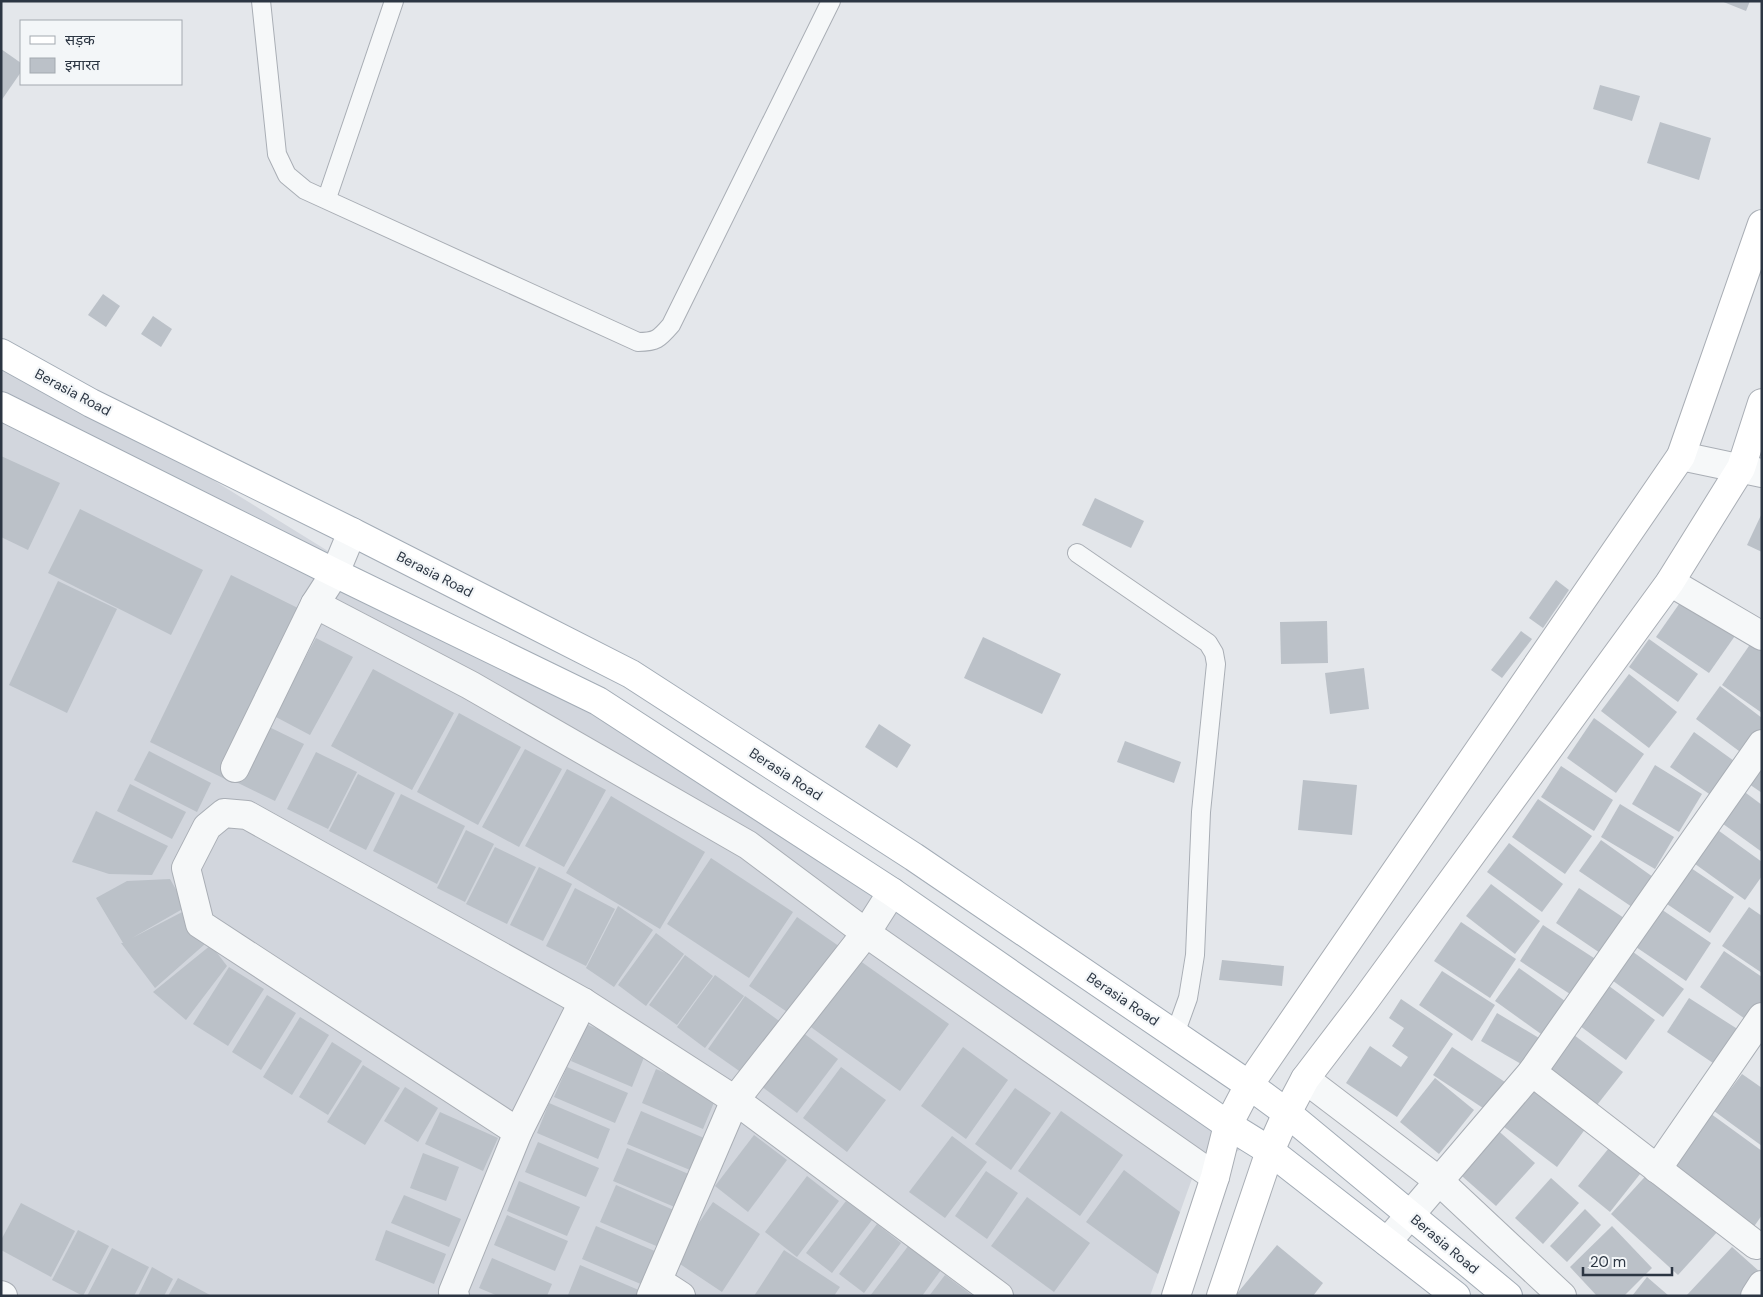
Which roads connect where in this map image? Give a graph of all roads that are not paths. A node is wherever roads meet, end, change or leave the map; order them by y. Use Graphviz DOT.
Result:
graph roads {
  1 [pos="261,1"];
  2 [pos="394,1"];
  3 [pos="831,1"];
  4 [pos="327,198"];
  5 [pos="1762,224"];
  6 [pos="1,353"];
  7 [pos="1762,403"];
  8 [pos="1,406"];
  9 [pos="1681,456"];
  10 [pos="1751,470"];
  11 [pos="352,532"];
  12 [pos="1077,554"];
  13 [pos="335,573"];
  14 [pos="1670,582"];
  15 [pos="315,604"];
  16 [pos="1762,636"];
  17 [pos="1762,744"];
  18 [pos="235,768"];
  19 [pos="892,892"];
  20 [pos="866,933"];
  21 [pos="583,1002"];
  22 [pos="1762,1017"];
  23 [pos="1175,1034"];
  24 [pos="1532,1072"];
  25 [pos="1305,1080"];
  26 [pos="1250,1085"];
  27 [pos="735,1100"];
  28 [pos="1287,1113"];
  29 [pos="1228,1125"];
  30 [pos="518,1132"];
  31 [pos="1270,1151"];
  32 [pos="1658,1169"];
  33 [pos="1215,1177"];
  34 [pos="1439,1181"];
  35 [pos="1410,1215"];
  36 [pos="1387,1242"];
  37 [pos="1756,1245"];
  38 [pos="1762,1285"];
  39 [pos="654,1288"];
  40 [pos="455,1296"];
  41 [pos="681,1296"];
  42 [pos="999,1296"];
  43 [pos="1176,1296"];
  44 [pos="1222,1296"];
  45 [pos="1456,1296"];
  46 [pos="1508,1296"];
  47 [pos="1562,1296"];
  48 [pos="1755,1296"];
  1 -- 4 [label="lane"];
  2 -- 4 [label="lane"];
  3 -- 4 [label="lane"];
  5 -- 9 [label="main road"];
  6 -- 11 [label="main road, Berasia Road"];
  7 -- 10 [label="main road"];
  8 -- 13 [label="main road"];
  9 -- 10 [label="street"];
  9 -- 26 [label="main road"];
  10 -- 14 [label="main road"];
  11 -- 13 [label="street"];
  11 -- 23 [label="main road, Berasia Road"];
  12 -- 23 [label="lane"];
  13 -- 15 [label="street"];
  13 -- 19 [label="main road"];
  14 -- 16 [label="street"];
  14 -- 25 [label="main road"];
  15 -- 18 [label="street"];
  15 -- 20 [label="street"];
  17 -- 24 [label="street"];
  19 -- 20 [label="street"];
  19 -- 29 [label="main road"];
  20 -- 27 [label="street"];
  20 -- 33 [label="street"];
  21 -- 27 [label="street"];
  21 -- 30 [label="street"];
  21 -- 30 [label="street"];
  22 -- 32 [label="street"];
  23 -- 26 [label="main road, Berasia Road"];
  24 -- 32 [label="street"];
  24 -- 34 [label="street"];
  25 -- 28 [label="main road"];
  25 -- 34 [label="street"];
  26 -- 28 [label="main road, Berasia Road"];
  26 -- 29 [label="main road"];
  27 -- 39 [label="street"];
  27 -- 42 [label="street"];
  28 -- 31 [label="main road"];
  28 -- 35 [label="main road, Berasia Road"];
  29 -- 31 [label="main road"];
  29 -- 33 [label="main road"];
  30 -- 40 [label="street"];
  31 -- 36 [label="main road"];
  31 -- 44 [label="main road"];
  32 -- 37 [label="street"];
  33 -- 43 [label="main road"];
  34 -- 35 [label="street"];
  34 -- 47 [label="street"];
  35 -- 36 [label="street"];
  35 -- 46 [label="main road, Berasia Road"];
  36 -- 45 [label="main road"];
  38 -- 48 [label="street"];
  39 -- 41 [label="street"];
}
